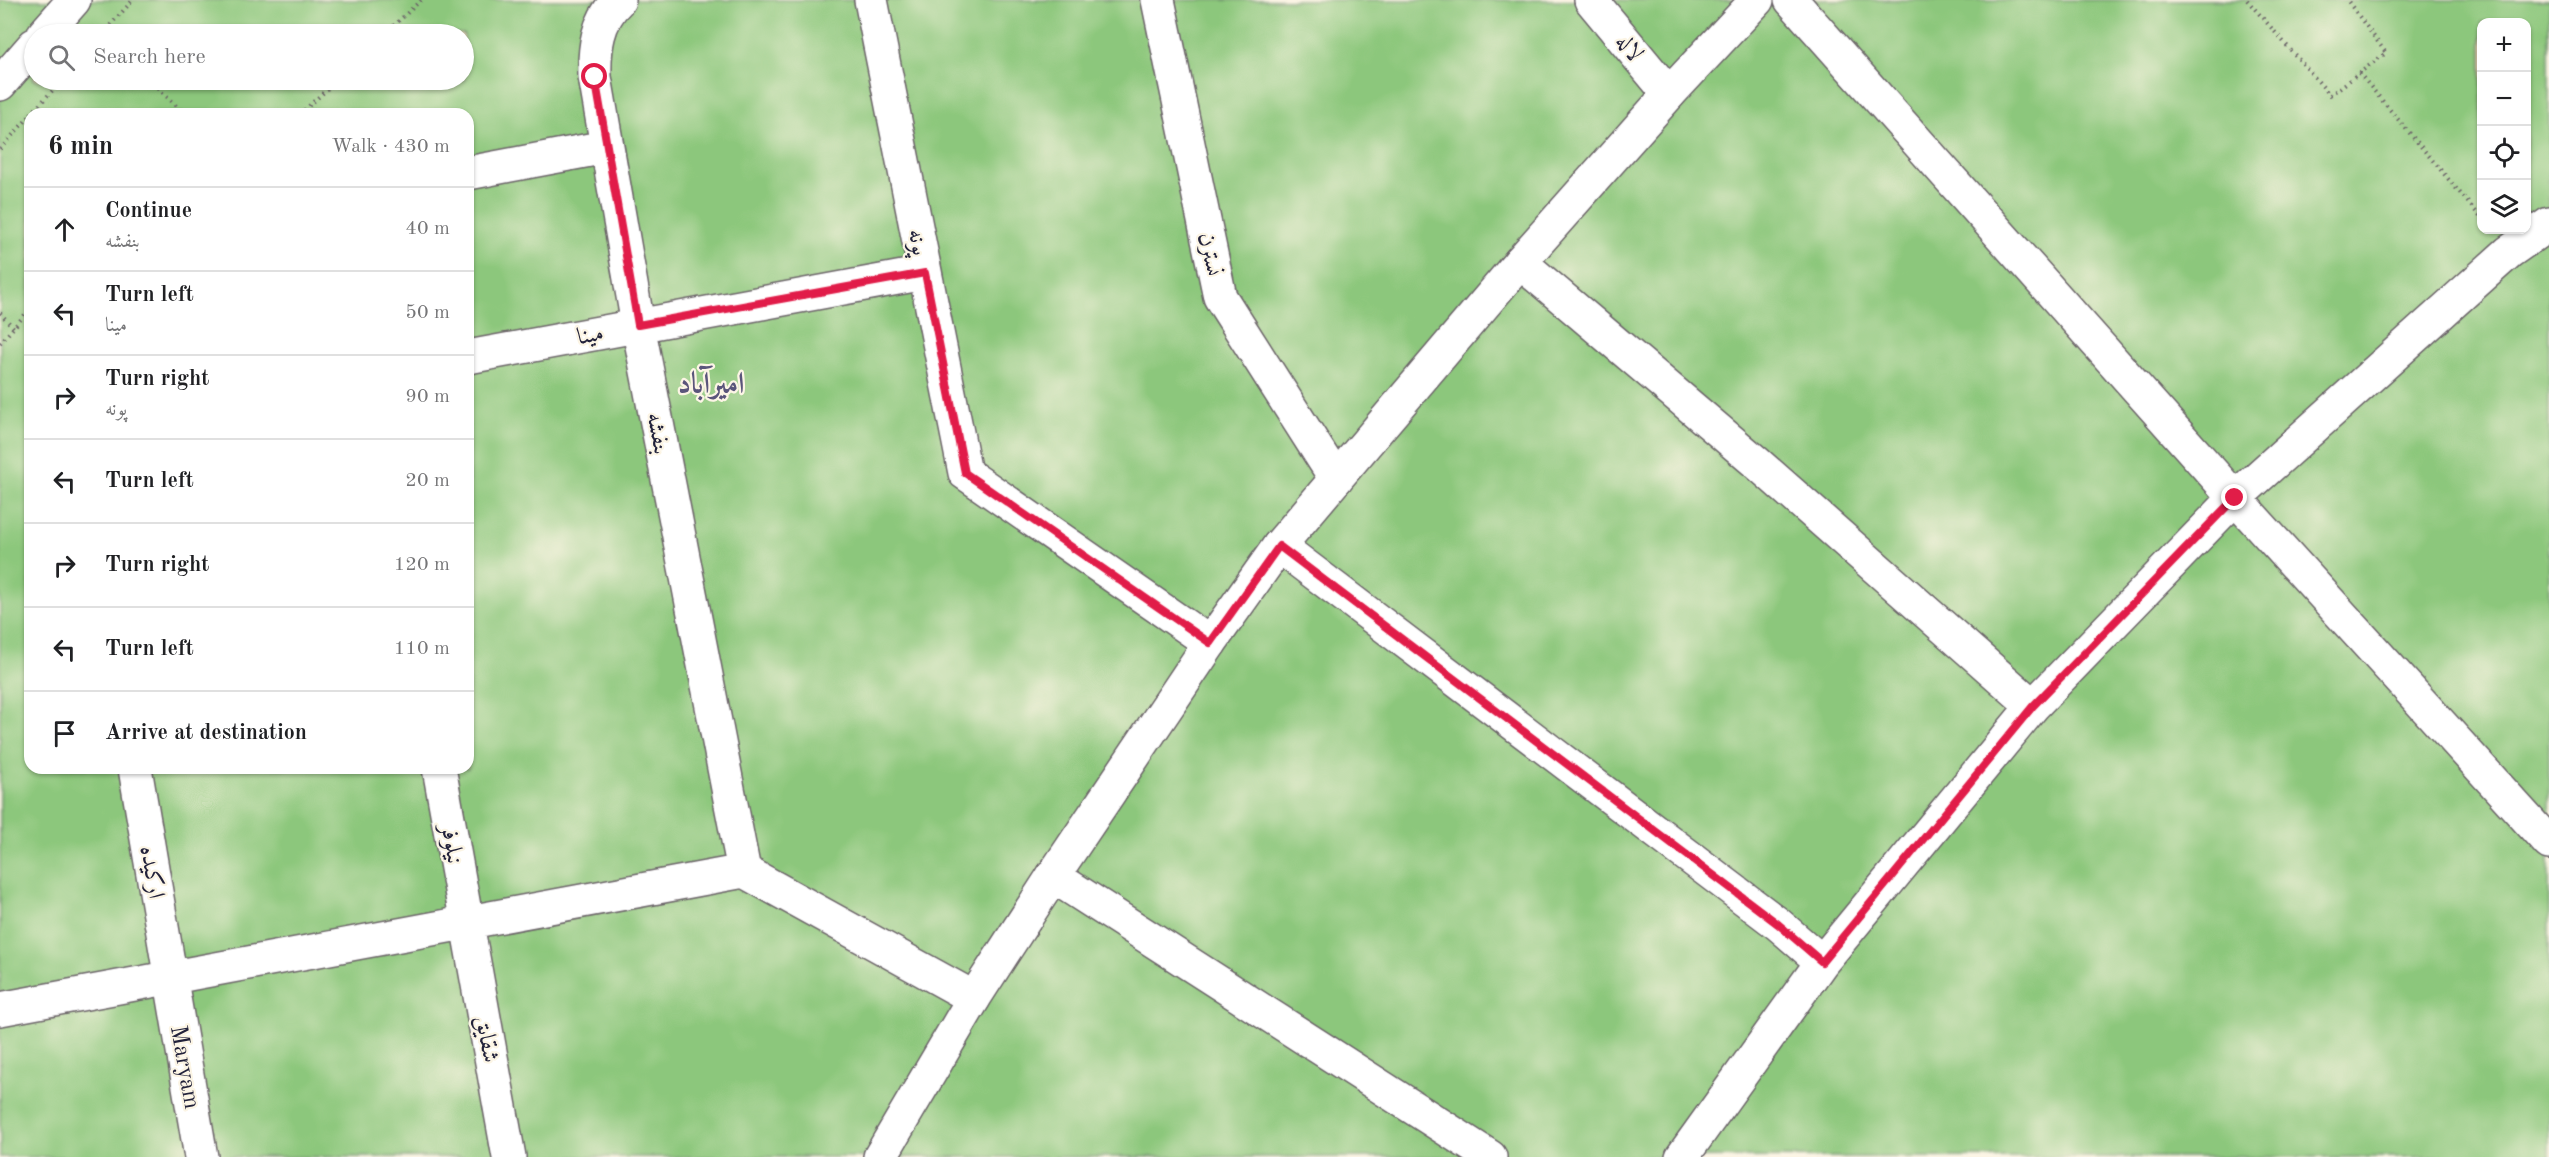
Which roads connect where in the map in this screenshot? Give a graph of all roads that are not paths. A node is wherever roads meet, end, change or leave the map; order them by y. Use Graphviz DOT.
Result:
graph roads {
  1 [pos="74,0"];
  2 [pos="619,0"];
  3 [pos="871,0"];
  4 [pos="1158,0"];
  5 [pos="1591,0"];
  6 [pos="1757,0"];
  7 [pos="1791,0"];
  8 [pos="53,24"];
  9 [pos="24,56"];
  10 [pos="0,84"];
  11 [pos="1669,94"];
  12 [pos="606,147"];
  13 [pos="474,172"];
  14 [pos="2549,224"];
  15 [pos="1520,262"];
  16 [pos="925,273"];
  17 [pos="638,325"];
  18 [pos="474,356"];
  19 [pos="1336,479"];
  20 [pos="2235,498"];
  21 [pos="1279,546"];
  22 [pos="1210,643"];
  23 [pos="2033,706"];
  24 [pos="136,774"];
  25 [pos="440,774"];
  26 [pos="2549,843"];
  27 [pos="744,871"];
  28 [pos="1053,876"];
  29 [pos="466,921"];
  30 [pos="1822,962"];
  31 [pos="171,977"];
  32 [pos="974,998"];
  33 [pos="0,1009"];
  34 [pos="201,1157"];
  35 [pos="509,1157"];
  36 [pos="880,1157"];
  37 [pos="1490,1157"];
  38 [pos="1682,1157"];
  1 -- 8 [label="street"];
  2 -- 12 [label="street, بنفشه"];
  3 -- 16 [label="street, پونه"];
  4 -- 19 [label="street, نسترن"];
  5 -- 11 [label="street, لاله"];
  6 -- 11 [label="street"];
  7 -- 20 [label="street"];
  9 -- 10 [label="street"];
  11 -- 15 [label="street"];
  12 -- 13 [label="street"];
  12 -- 17 [label="street, بنفشه"];
  14 -- 20 [label="street"];
  15 -- 19 [label="street"];
  15 -- 23 [label="street"];
  16 -- 17 [label="street, مینا"];
  16 -- 22 [label="street, پونه"];
  17 -- 18 [label="street, مینا"];
  17 -- 27 [label="street, بنفشه"];
  19 -- 21 [label="street"];
  20 -- 23 [label="street"];
  20 -- 26 [label="street"];
  21 -- 22 [label="street"];
  21 -- 30 [label="street"];
  22 -- 28 [label="street"];
  23 -- 30 [label="street"];
  24 -- 31 [label="street, ارکیده"];
  25 -- 29 [label="street, نیلوفر"];
  27 -- 29 [label="street"];
  27 -- 32 [label="street"];
  28 -- 32 [label="street"];
  28 -- 37 [label="street"];
  29 -- 31 [label="street"];
  29 -- 35 [label="street, شقایق"];
  30 -- 38 [label="street"];
  31 -- 33 [label="street"];
  31 -- 34 [label="street, Maryam"];
  32 -- 36 [label="street"];
}
